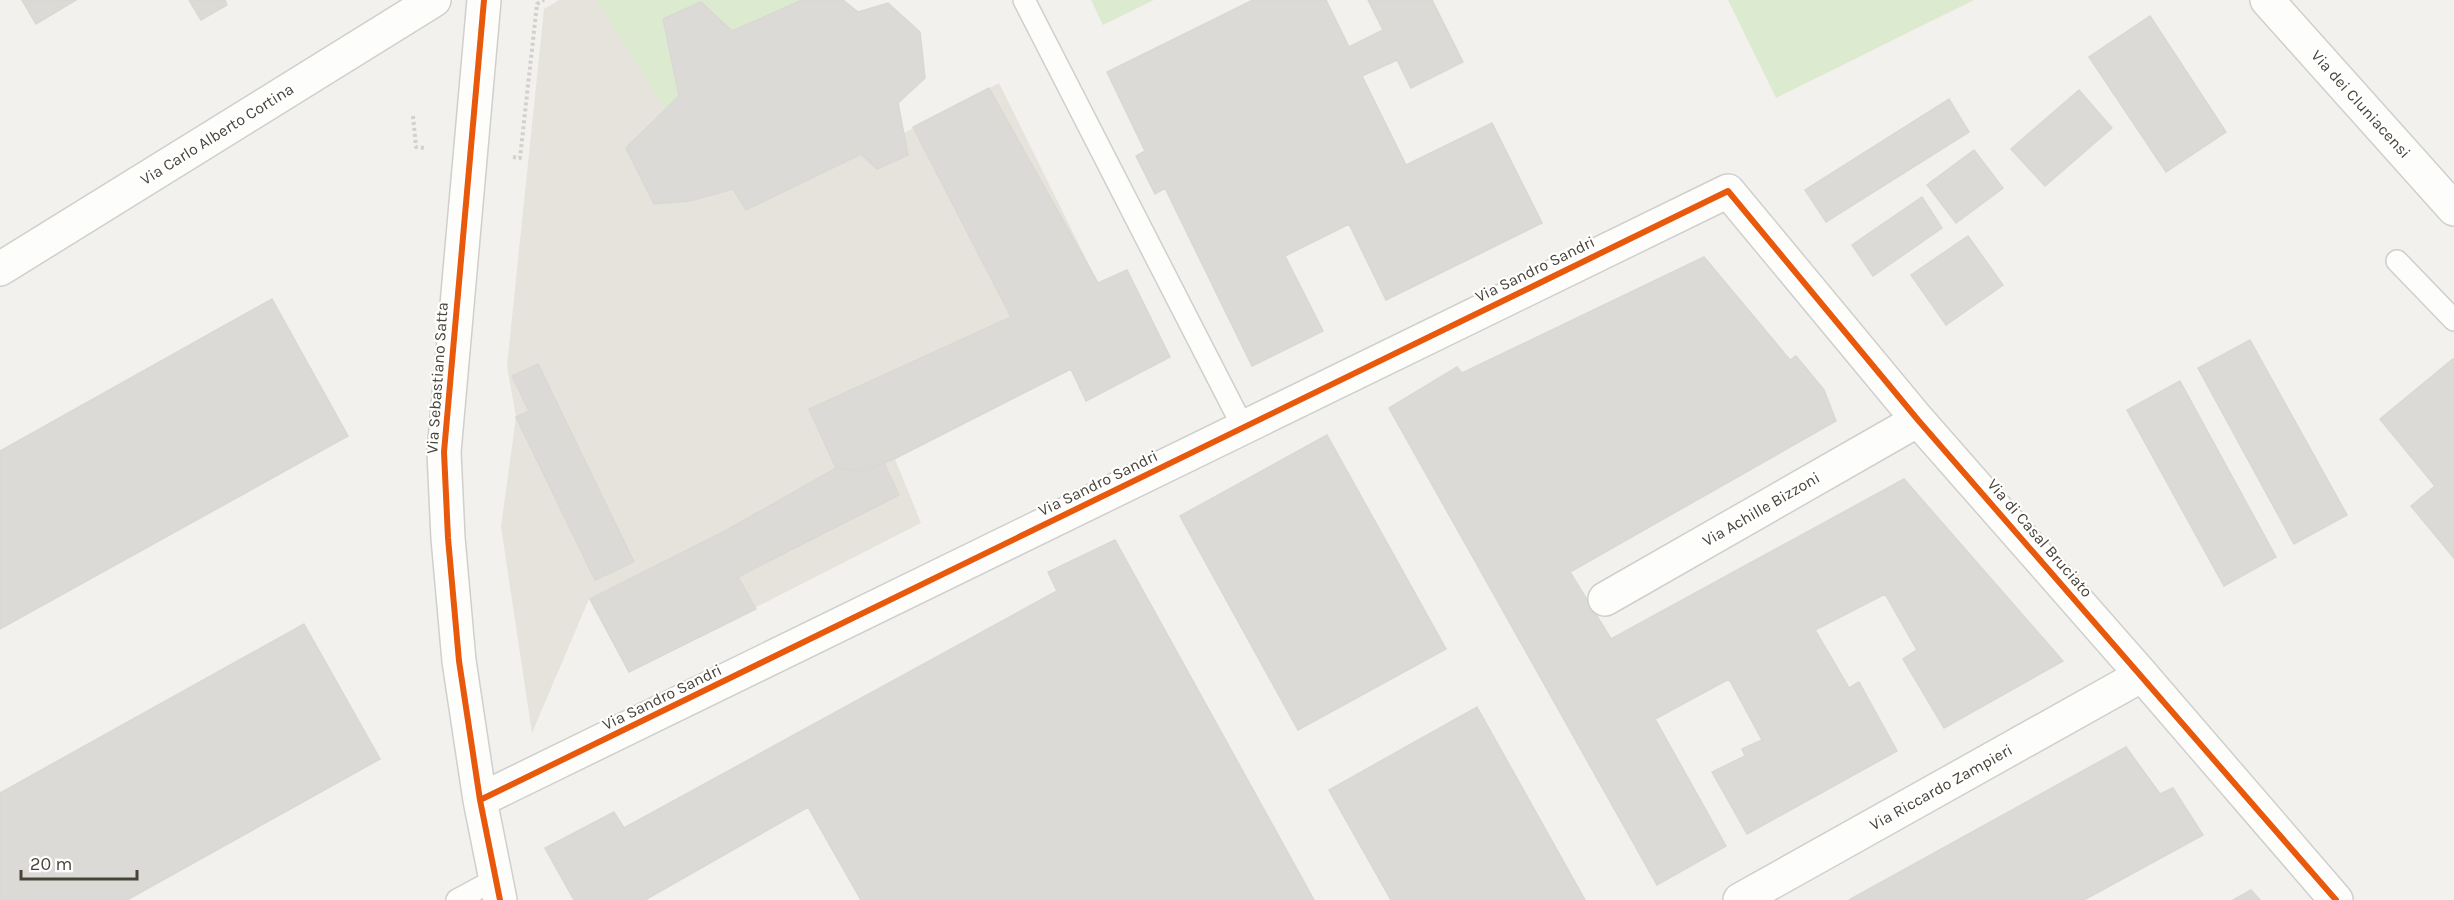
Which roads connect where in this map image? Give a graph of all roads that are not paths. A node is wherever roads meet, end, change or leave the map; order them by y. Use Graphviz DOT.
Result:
graph roads {
  1 [pos="434,0"];
  2 [pos="484,0"];
  3 [pos="1024,0"];
  4 [pos="2267,0"];
  5 [pos="1728,191"];
  6 [pos="2454,209"];
  7 [pos="2397,261"];
  8 [pos="0,269"];
  9 [pos="2454,320"];
  10 [pos="1918,420"];
  11 [pos="1243,427"];
  12 [pos="1605,599"];
  13 [pos="2142,675"];
  14 [pos="480,800"];
  15 [pos="498,889"];
  16 [pos="457,900"];
  17 [pos="1740,900"];
  18 [pos="2336,900"];
  1 -- 8 [label="street, Via Carlo Alberto Cortina"];
  2 -- 14 [label="street, Via Sebastiano Satta"];
  3 -- 11 [label="lane"];
  4 -- 6 [label="street, Via dei Cluniacensi"];
  5 -- 10 [label="street, Via di Casal Bruciato"];
  5 -- 11 [label="street, Via Sandro Sandri"];
  7 -- 9 [label="lane"];
  10 -- 12 [label="street, Via Achille Bizzoni"];
  10 -- 13 [label="street, Via di Casal Bruciato"];
  11 -- 14 [label="street, Via Sandro Sandri"];
  13 -- 17 [label="street, Via Riccardo Zampieri"];
  13 -- 18 [label="street, Via di Casal Bruciato"];
  14 -- 15 [label="street, Via Sebastiano Satta"];
  15 -- 16 [label="lane"];
}
